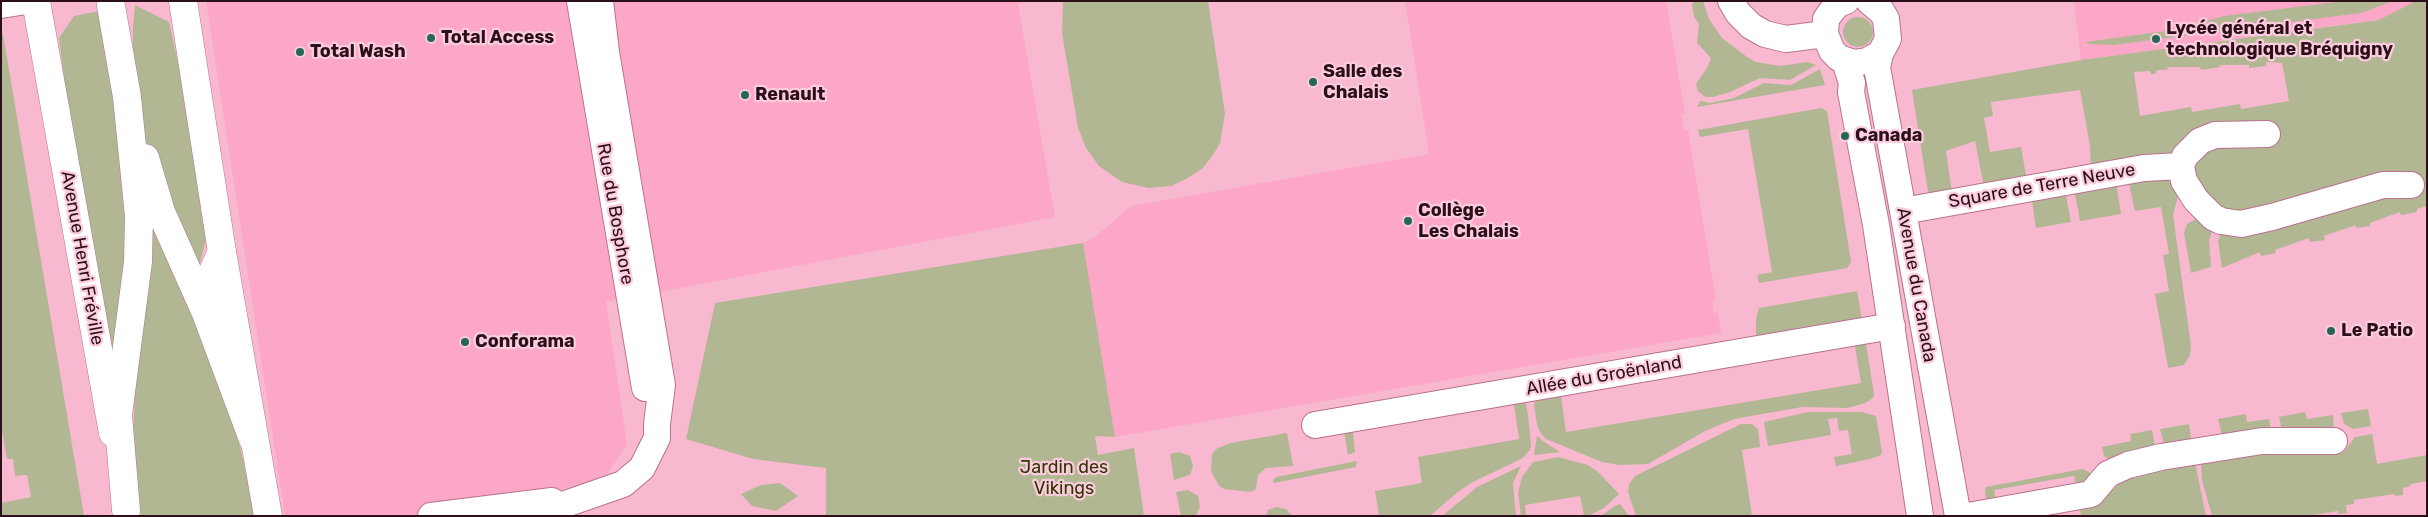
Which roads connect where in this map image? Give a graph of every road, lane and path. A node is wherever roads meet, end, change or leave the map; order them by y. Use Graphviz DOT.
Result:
graph roads {
  1 [pos="26,1"];
  2 [pos="36,1"];
  3 [pos="183,1"];
  4 [pos="580,1"];
  5 [pos="600,1"];
  6 [pos="1731,1"];
  7 [pos="1841,2"];
  8 [pos="1871,2"];
  9 [pos="1,5"];
  10 [pos="111,6"];
  11 [pos="1825,34"];
  12 [pos="1880,54"];
  13 [pos="1845,61"];
  14 [pos="127,97"];
  15 [pos="2267,134"];
  16 [pos="2181,166"];
  17 [pos="2411,185"];
  18 [pos="1903,211"];
  19 [pos="222,252"];
  20 [pos="206,313"];
  21 [pos="1892,326"];
  22 [pos="657,424"];
  23 [pos="1315,425"];
  24 [pos="253,439"];
  25 [pos="2334,441"];
  26 [pos="582,497"];
  27 [pos="127,513"];
  28 [pos="268,516"];
  29 [pos="431,516"];
  30 [pos="531,516"];
  31 [pos="1920,516"];
  32 [pos="1958,516"];
  33 [pos="1968,516"];
  1 -- 9 [label="street"];
  2 -- 27 [label="main road, Avenue Henri Fréville"];
  3 -- 19 [label="main road"];
  4 -- 22 [label="street, Rue du Bosphore"];
  5 -- 22 [label="street, Rue du Bosphore"];
  6 -- 11 [label="street"];
  7 -- 11 [label="street"];
  8 -- 12 [label="street, Avenue du Canada"];
  10 -- 14 [label="main road"];
  11 -- 13 [label="street"];
  12 -- 13 [label="street"];
  12 -- 18 [label="street, Avenue du Canada"];
  13 -- 21 [label="street, Avenue du Canada"];
  14 -- 20 [label="main road"];
  14 -- 27 [label="main road"];
  15 -- 16 [label="street"];
  16 -- 17 [label="street"];
  16 -- 18 [label="street, Square de Terre Neuve"];
  18 -- 32 [label="street, Avenue du Canada"];
  19 -- 20 [label="main road"];
  19 -- 24 [label="main road"];
  20 -- 24 [label="main road"];
  21 -- 23 [label="street, Allée du Groënland"];
  21 -- 31 [label="street, Avenue du Canada"];
  22 -- 26 [label="street, Rue du Bosphore"];
  24 -- 28 [label="main road"];
  25 -- 33 [label="street"];
  26 -- 29 [label="street, Rue du Bosphore"];
  26 -- 30 [label="street, Rue du Bosphore"];
}
